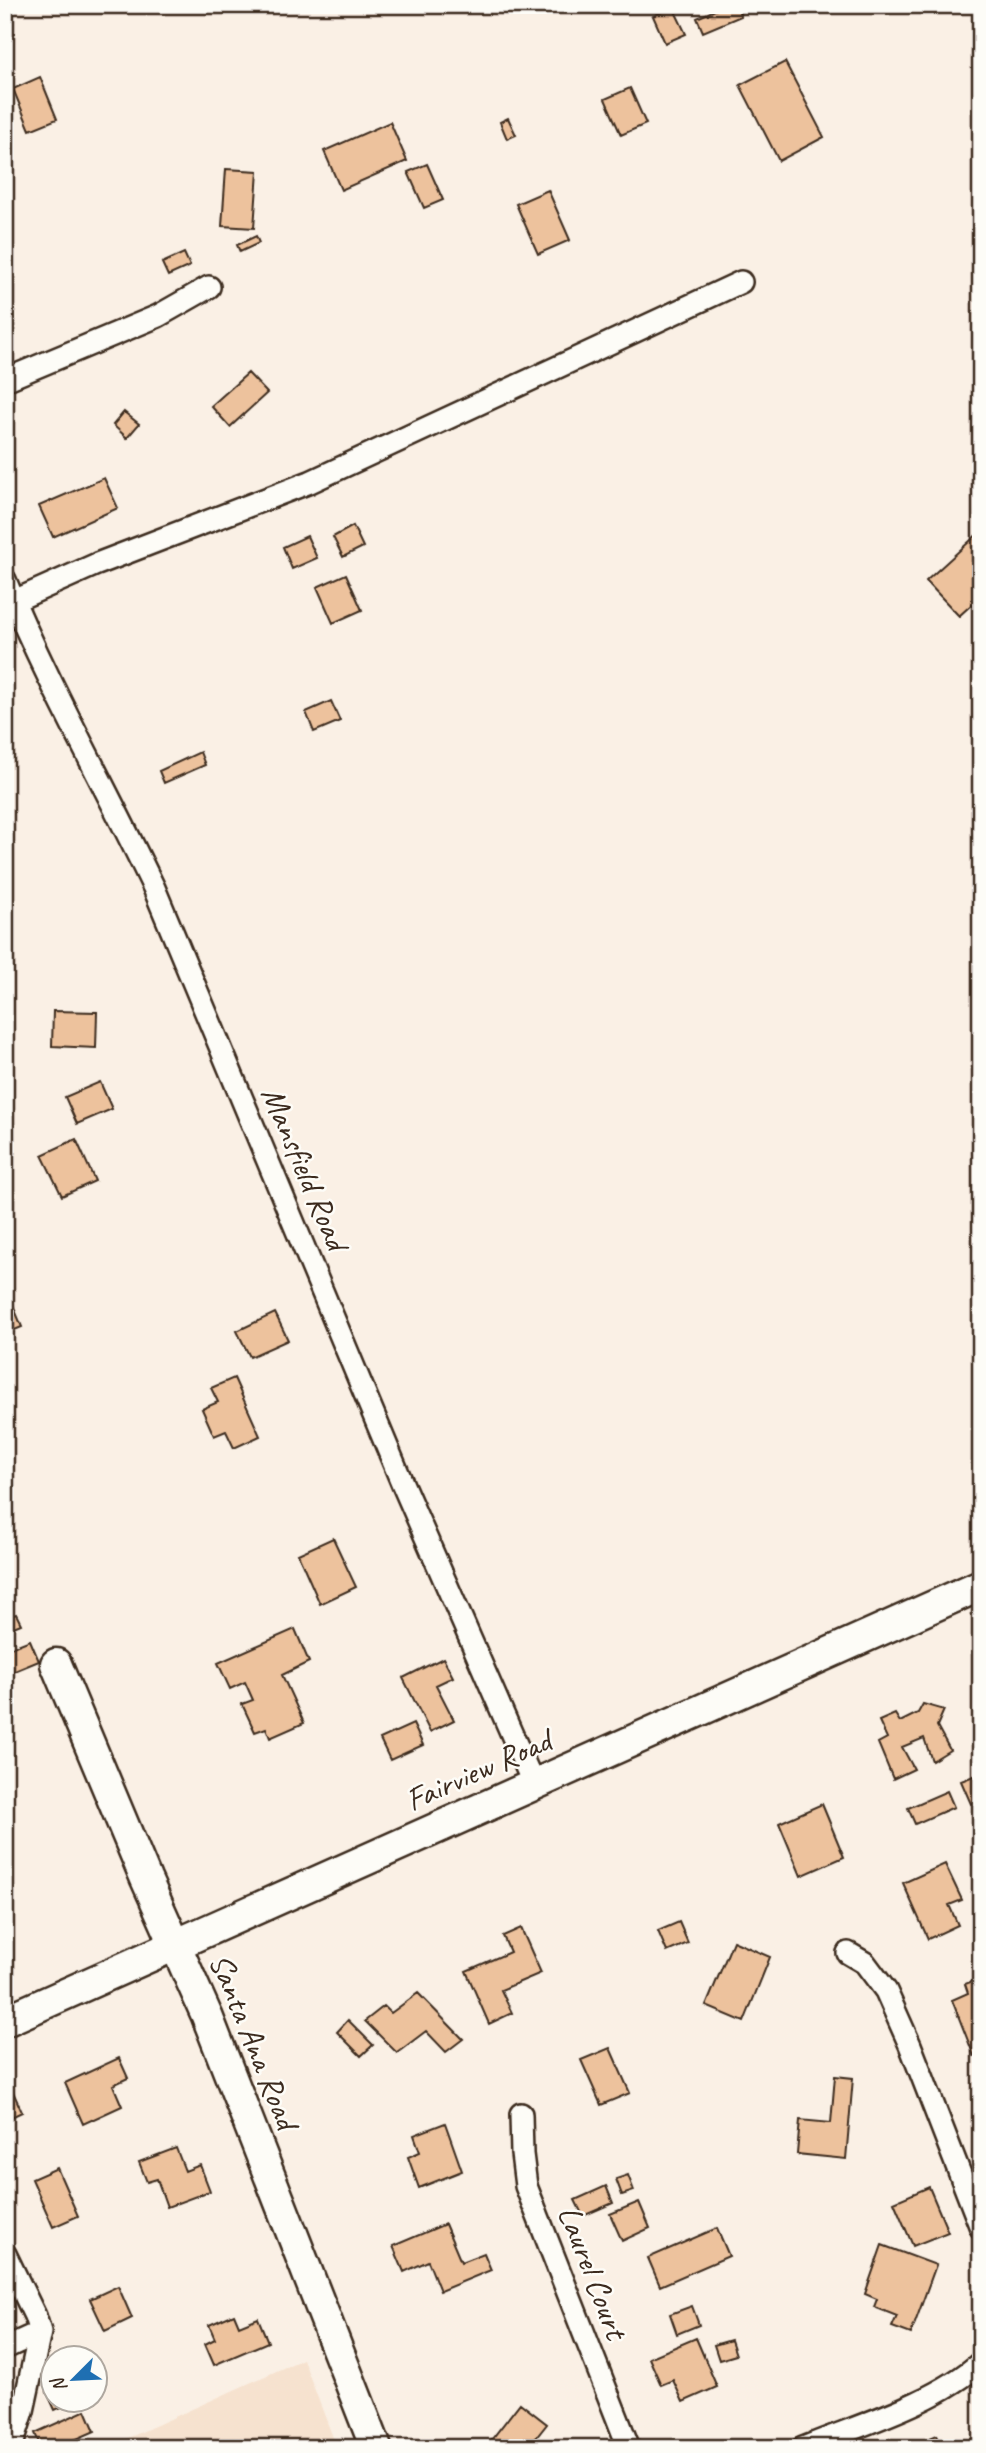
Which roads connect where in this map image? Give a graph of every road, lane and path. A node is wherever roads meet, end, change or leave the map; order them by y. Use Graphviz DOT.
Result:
graph roads {
  1 [pos="741,282"];
  2 [pos="209,287"];
  3 [pos="5,380"];
  4 [pos="5,580"];
  5 [pos="14,601"];
  6 [pos="981,1585"];
  7 [pos="56,1664"];
  8 [pos="534,1785"];
  9 [pos="176,1945"];
  10 [pos="848,1953"];
  11 [pos="5,2021"];
  12 [pos="521,2114"];
  13 [pos="981,2228"];
  14 [pos="5,2254"];
  15 [pos="40,2332"];
  16 [pos="5,2348"];
  17 [pos="981,2362"];
  18 [pos="11,2448"];
  19 [pos="376,2448"];
  20 [pos="629,2448"];
  21 [pos="803,2448"];
  1 -- 5 [label="street"];
  2 -- 3 [label="street"];
  4 -- 5 [label="street, Mansfield Road"];
  5 -- 8 [label="street, Mansfield Road"];
  6 -- 8 [label="main road, Fairview Road"];
  7 -- 9 [label="main road, Santa Ana Road"];
  8 -- 9 [label="main road, Fairview Road"];
  9 -- 11 [label="main road, Fairview Road"];
  9 -- 19 [label="main road, Santa Ana Road"];
  10 -- 13 [label="street"];
  12 -- 20 [label="street, Laurel Court"];
  14 -- 15 [label="street"];
  15 -- 16 [label="street"];
  15 -- 18 [label="street"];
  17 -- 21 [label="street"];
}
